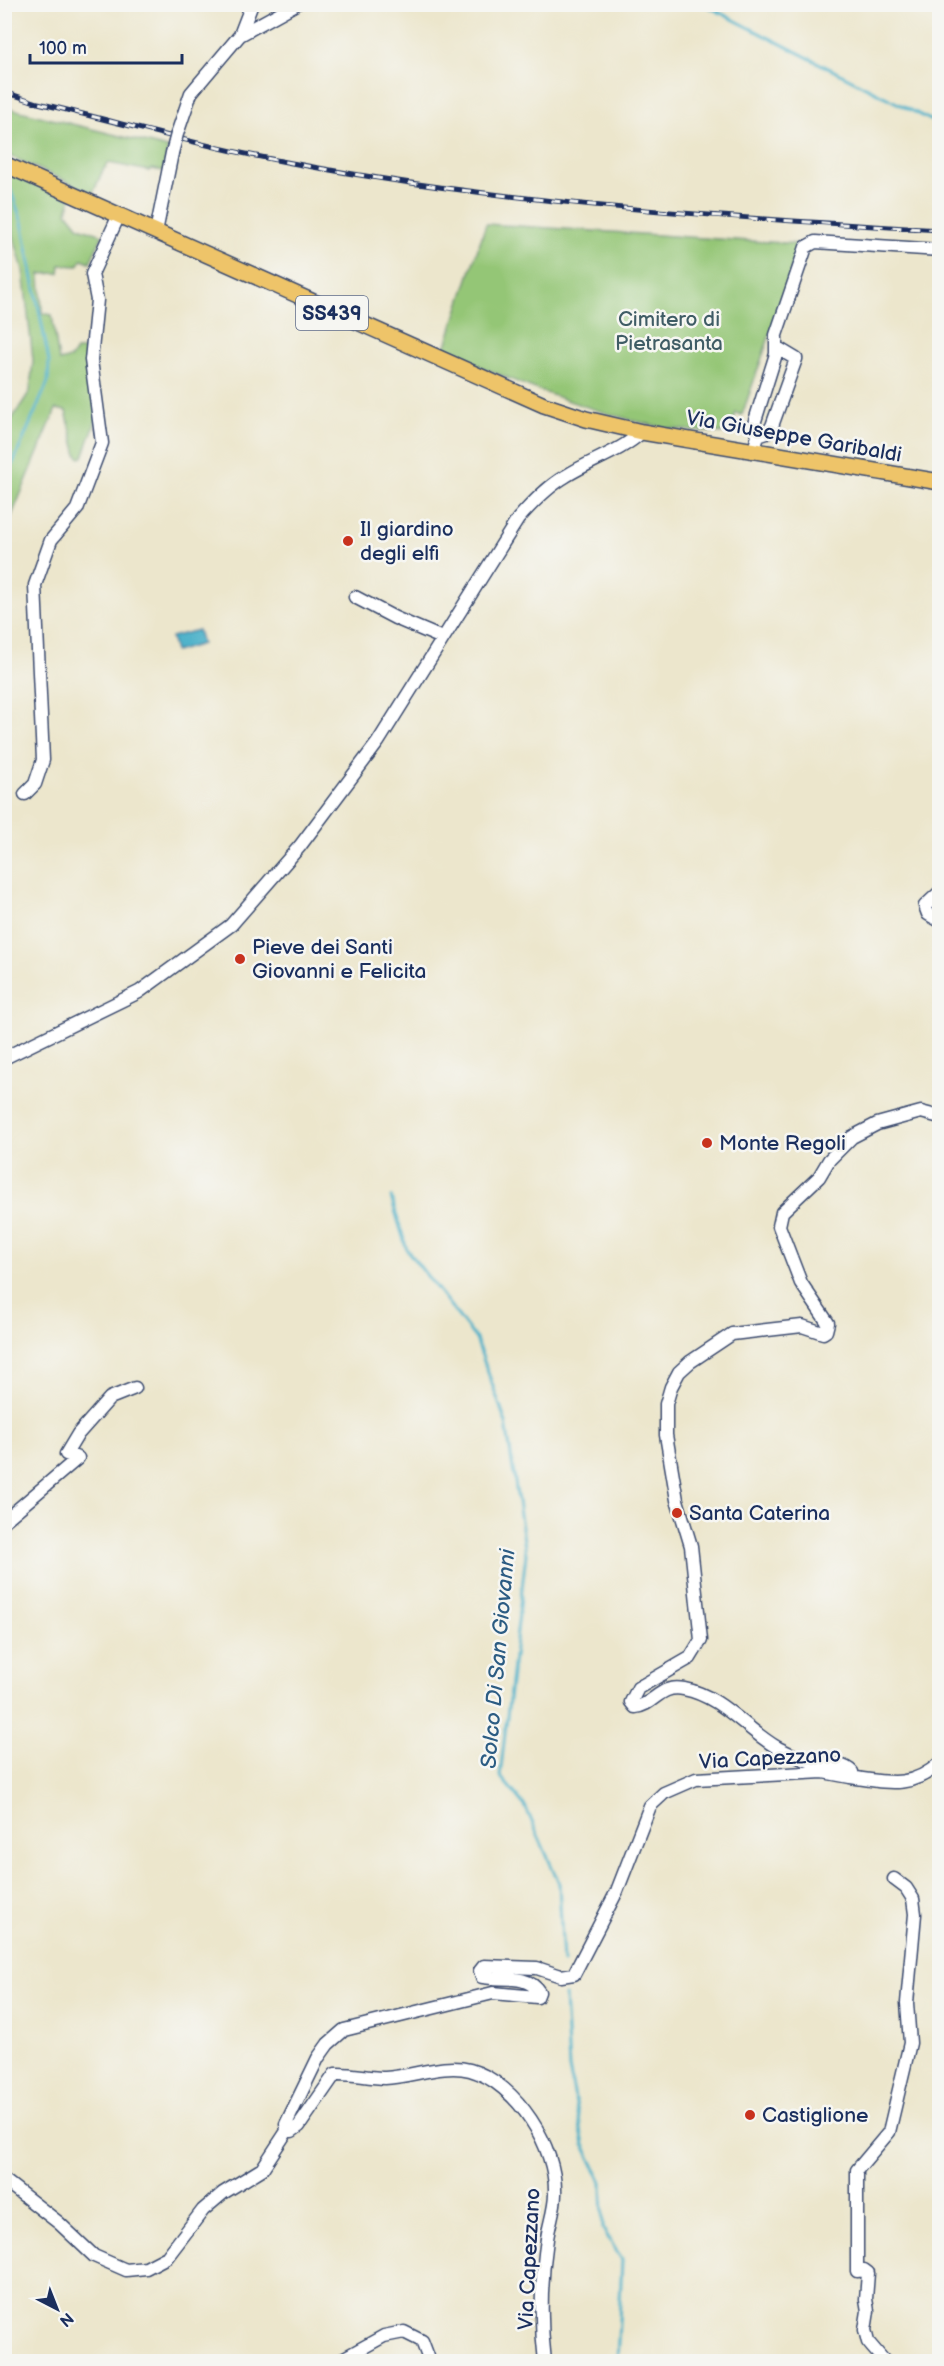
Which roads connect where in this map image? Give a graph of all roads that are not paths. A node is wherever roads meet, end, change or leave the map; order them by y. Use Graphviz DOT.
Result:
graph roads {
  1 [pos="252,4"];
  2 [pos="296,4"];
  3 [pos="240,34"];
  4 [pos="4,164"];
  5 [pos="119,215"];
  6 [pos="156,232"];
  7 [pos="939,250"];
  8 [pos="776,347"];
  9 [pos="642,432"];
  10 [pos="758,436"];
  11 [pos="750,451"];
  12 [pos="939,482"];
  13 [pos="356,597"];
  14 [pos="442,638"];
  15 [pos="25,794"];
  16 [pos="939,892"];
  17 [pos="939,921"];
  18 [pos="4,1058"];
  19 [pos="939,1117"];
  20 [pos="135,1388"];
  21 [pos="4,1521"];
  22 [pos="939,1763"];
  23 [pos="850,1777"];
  24 [pos="894,1879"];
  25 [pos="287,2131"];
  26 [pos="4,2180"];
  27 [pos="336,2361"];
  28 [pos="430,2361"];
  29 [pos="545,2361"];
  30 [pos="885,2361"];
  1 -- 3 [label="street"];
  2 -- 3 [label="street"];
  3 -- 6 [label="street, bridge"];
  4 -- 5 [label="main road, SS439"];
  5 -- 6 [label="main road, SS439"];
  5 -- 15 [label="street"];
  6 -- 9 [label="main road, SS439"];
  7 -- 8 [label="street"];
  8 -- 10 [label="street"];
  8 -- 10 [label="street"];
  9 -- 11 [label="main road, Via Giuseppe Garibaldi / SS439"];
  9 -- 14 [label="street"];
  10 -- 11 [label="street"];
  11 -- 12 [label="main road, Via Giuseppe Garibaldi / SS439"];
  13 -- 14 [label="street"];
  14 -- 18 [label="street"];
  16 -- 17 [label="street"];
  19 -- 23 [label="street, Via Capezzano"];
  20 -- 21 [label="street"];
  22 -- 23 [label="street"];
  23 -- 25 [label="street, Via Capezzano"];
  24 -- 30 [label="street"];
  25 -- 26 [label="street"];
  25 -- 29 [label="street, Via Capezzano"];
  27 -- 28 [label="street"];
}
